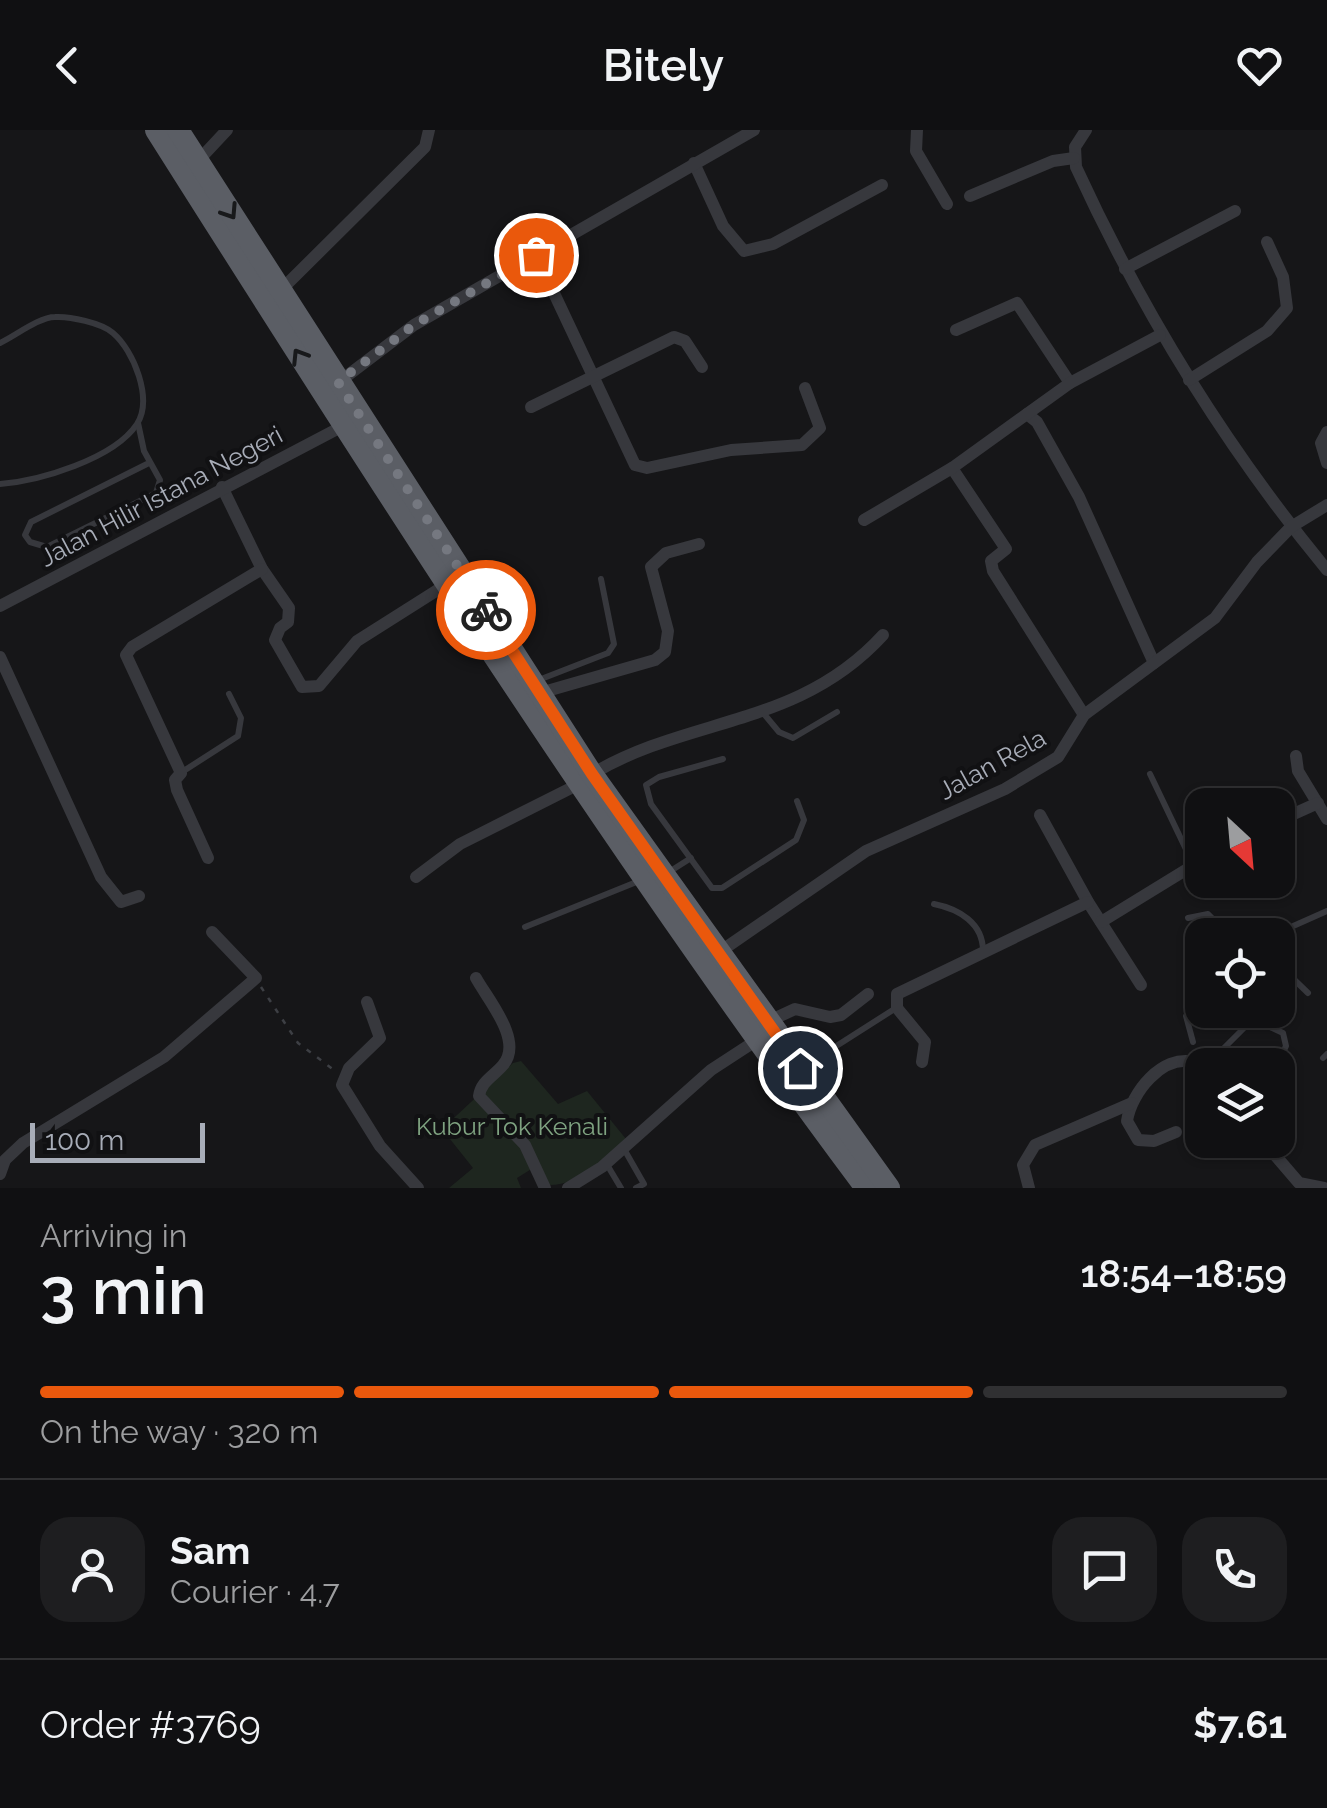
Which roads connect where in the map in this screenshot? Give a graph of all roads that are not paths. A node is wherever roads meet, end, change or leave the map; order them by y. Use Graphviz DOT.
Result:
graph roads {
  1 [pos="156,130"];
  2 [pos="178,130"];
  3 [pos="227,130"];
  4 [pos="429,130"];
  5 [pos="754,130"];
  6 [pos="917,130"];
  7 [pos="1086,130"];
  8 [pos="1074,158"];
  9 [pos="198,161"];
  10 [pos="694,163"];
  11 [pos="882,184"];
  12 [pos="970,196"];
  13 [pos="947,204"];
  14 [pos="1235,211"];
  15 [pos="1267,242"];
  16 [pos="536,255"];
  17 [pos="1125,269"];
  18 [pos="280,290"];
  19 [pos="956,330"];
  20 [pos="1160,336"];
  21 [pos="0,344"];
  22 [pos="702,367"];
  23 [pos="594,376"];
  24 [pos="1189,380"];
  25 [pos="338,382"];
  26 [pos="1070,383"];
  27 [pos="805,388"];
  28 [pos="532,407"];
  29 [pos="1027,414"];
  30 [pos="138,423"];
  31 [pos="344,426"];
  32 [pos="1327,432"];
  33 [pos="1327,463"];
  34 [pos="150,464"];
  35 [pos="952,468"];
  36 [pos="0,484"];
  37 [pos="222,487"];
  38 [pos="1327,504"];
  39 [pos="864,520"];
  40 [pos="1291,527"];
  41 [pos="699,544"];
  42 [pos="262,568"];
  43 [pos="1327,570"];
  44 [pos="601,580"];
  45 [pos="447,584"];
  46 [pos="0,606"];
  47 [pos="883,635"];
  48 [pos="0,657"];
  49 [pos="1154,663"];
  50 [pos="536,688"];
  51 [pos="229,694"];
  52 [pos="837,712"];
  53 [pos="764,714"];
  54 [pos="1084,715"];
  55 [pos="1296,756"];
  56 [pos="723,759"];
  57 [pos="181,773"];
  58 [pos="1150,774"];
  59 [pos="586,778"];
  60 [pos="797,801"];
  61 [pos="1318,803"];
  62 [pos="1295,813"];
  63 [pos="1040,815"];
  64 [pos="1327,819"];
  65 [pos="1185,839"];
  66 [pos="208,858"];
  67 [pos="691,858"];
  68 [pos="1185,871"];
  69 [pos="654,877"];
  70 [pos="416,878"];
  71 [pos="139,896"];
  72 [pos="1088,902"];
  73 [pos="934,904"];
  74 [pos="1327,911"];
  75 [pos="1188,918"];
  76 [pos="1212,918"];
  77 [pos="1101,922"];
  78 [pos="1295,924"];
  79 [pos="526,927"];
  80 [pos="212,932"];
  81 [pos="984,952"];
  82 [pos="718,954"];
  83 [pos="476,978"];
  84 [pos="1295,980"];
  85 [pos="1141,984"];
  86 [pos="1308,993"];
  87 [pos="868,994"];
  88 [pos="366,1002"];
  89 [pos="897,1008"];
  90 [pos="1189,1028"];
  91 [pos="762,1031"];
  92 [pos="1193,1042"];
  93 [pos="1224,1048"];
  94 [pos="1285,1048"];
  95 [pos="922,1062"];
  96 [pos="1185,1062"];
  97 [pos="800,1068"];
  98 [pos="1132,1103"];
  99 [pos="1176,1132"];
  100 [pos="623,1148"];
  101 [pos="1276,1158"];
  102 [pos="606,1164"];
  103 [pos="0,1174"];
  104 [pos="862,1186"];
  105 [pos="1298,1186"];
  106 [pos="418,1188"];
  107 [pos="544,1188"];
  108 [pos="568,1188"];
  109 [pos="621,1188"];
  110 [pos="636,1188"];
  111 [pos="889,1188"];
  112 [pos="1030,1188"];
  113 [pos="1324,1188"];
  31 -- 1 [label="highway, one-way"];
  2 -- 9 [label="highway"];
  3 -- 9 [label="street"];
  4 -- 18 [label="street"];
  5 -- 10 [label="street"];
  6 -- 13 [label="street"];
  7 -- 8 [label="street"];
  8 -- 12 [label="street"];
  8 -- 17 [label="street"];
  9 -- 18 [label="highway, one-way"];
  10 -- 11 [label="street"];
  10 -- 16 [label="street"];
  14 -- 17 [label="street"];
  15 -- 24 [label="street"];
  16 -- 23 [label="street"];
  16 -- 25 [label="street"];
  17 -- 20 [label="street"];
  18 -- 25 [label="highway"];
  19 -- 26 [label="street"];
  20 -- 24 [label="street"];
  20 -- 26 [label="street"];
  21 -- 30 [label="lane"];
  22 -- 23 [label="street"];
  23 -- 27 [label="street"];
  23 -- 28 [label="street"];
  24 -- 40 [label="street"];
  25 -- 50 [label="highway"];
  26 -- 29 [label="street"];
  29 -- 35 [label="street"];
  29 -- 49 [label="street"];
  30 -- 34 [label="lane"];
  30 -- 36 [label="lane"];
  31 -- 37 [label="street, Jalan Hilir Istana Negeri"];
  31 -- 45 [label="highway"];
  32 -- 33 [label="street"];
  34 -- 34 [label="lane"];
  35 -- 39 [label="street"];
  35 -- 54 [label="street"];
  37 -- 42 [label="street"];
  37 -- 46 [label="street, Jalan Hilir Istana Negeri"];
  38 -- 40 [label="street, Jalan Rela"];
  40 -- 43 [label="street"];
  40 -- 49 [label="street, Jalan Rela"];
  41 -- 50 [label="street"];
  42 -- 45 [label="street"];
  42 -- 57 [label="street"];
  44 -- 50 [label="lane"];
  45 -- 59 [label="highway"];
  47 -- 53 [label="street"];
  48 -- 71 [label="street"];
  49 -- 54 [label="street, Jalan Rela"];
  50 -- 59 [label="highway"];
  51 -- 57 [label="lane"];
  52 -- 53 [label="lane"];
  53 -- 59 [label="street"];
  54 -- 82 [label="street, Jalan Rela"];
  55 -- 61 [label="street"];
  56 -- 67 [label="lane"];
  57 -- 66 [label="street"];
  58 -- 65 [label="lane"];
  59 -- 69 [label="highway"];
  59 -- 70 [label="street"];
  60 -- 67 [label="lane"];
  61 -- 62 [label="street"];
  61 -- 64 [label="street"];
  63 -- 72 [label="street"];
  67 -- 69 [label="lane"];
  68 -- 77 [label="street"];
  69 -- 79 [label="lane"];
  69 -- 82 [label="highway"];
  69 -- 91 [label="highway"];
  72 -- 77 [label="street"];
  72 -- 81 [label="street"];
  73 -- 81 [label="lane"];
  74 -- 78 [label="lane"];
  75 -- 76 [label="lane"];
  77 -- 85 [label="street"];
  80 -- 103 [label="street"];
  81 -- 89 [label="street"];
  82 -- 91 [label="highway"];
  83 -- 107 [label="street"];
  84 -- 86 [label="lane"];
  87 -- 91 [label="street"];
  88 -- 106 [label="street"];
  89 -- 95 [label="street"];
  89 -- 97 [label="lane"];
  90 -- 92 [label="lane"];
  91 -- 97 [label="highway"];
  91 -- 100 [label="street"];
  91 -- 104 [label="highway"];
  93 -- 94 [label="lane"];
  96 -- 98 [label="street"];
  97 -- 111 [label="highway"];
  98 -- 99 [label="street"];
  98 -- 112 [label="street"];
  100 -- 102 [label="street"];
  100 -- 110 [label="lane"];
  101 -- 105 [label="street"];
  102 -- 108 [label="street"];
  102 -- 109 [label="lane"];
  105 -- 113 [label="street"];
}
